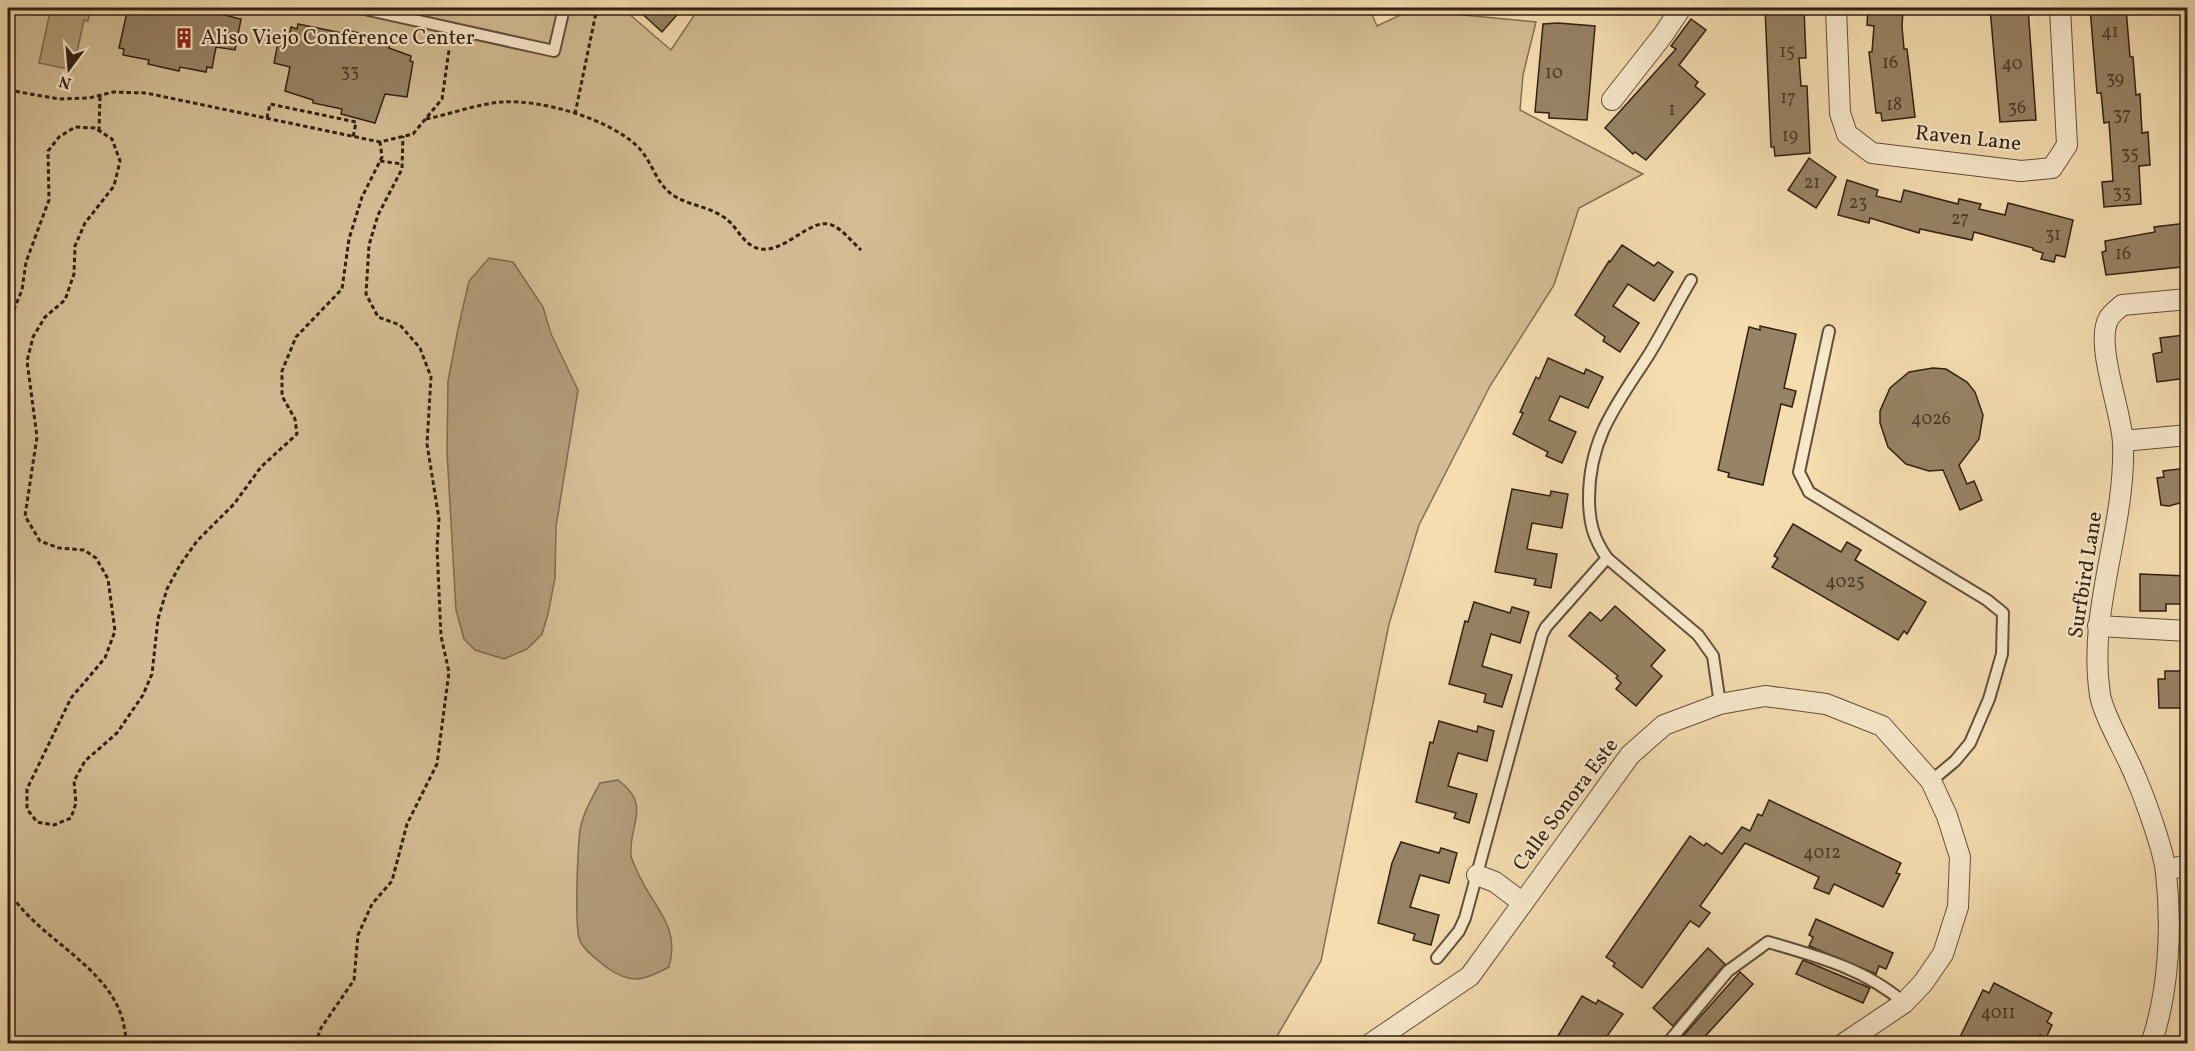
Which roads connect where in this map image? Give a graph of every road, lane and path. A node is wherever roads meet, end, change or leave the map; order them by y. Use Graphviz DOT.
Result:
graph roads {
  1 [pos="360,8"];
  2 [pos="564,8"];
  3 [pos="597,8"];
  4 [pos="1681,8"];
  5 [pos="1836,8"];
  6 [pos="2060,8"];
  7 [pos="449,50"];
  8 [pos="8,90"];
  9 [pos="100,96"];
  10 [pos="1612,100"];
  11 [pos="575,114"];
  12 [pos="267,118"];
  13 [pos="425,120"];
  14 [pos="99,130"];
  15 [pos="403,136"];
  16 [pos="353,138"];
  17 [pos="380,142"];
  18 [pos="380,162"];
  19 [pos="402,164"];
  20 [pos="861,250"];
  21 [pos="1691,280"];
  22 [pos="2187,299"];
  23 [pos="8,324"];
  24 [pos="1829,331"];
  25 [pos="2187,435"];
  26 [pos="2123,441"];
  27 [pos="1606,558"];
  28 [pos="2098,626"];
  29 [pos="2187,631"];
  30 [pos="1720,704"];
  31 [pos="1930,781"];
  32 [pos="2187,865"];
  33 [pos="2166,870"];
  34 [pos="1477,875"];
  35 [pos="8,890"];
  36 [pos="1523,903"];
  37 [pos="1437,958"];
  38 [pos="1904,1003"];
  39 [pos="1855,1041"];
  40 [pos="127,1044"];
  41 [pos="315,1044"];
  42 [pos="1370,1044"];
  43 [pos="1667,1044"];
  44 [pos="2151,1044"];
  1 -- 2 [label="lane"];
  3 -- 11 [label="path"];
  4 -- 10 [label="street"];
  5 -- 6 [label="street, Raven Lane"];
  7 -- 13 [label="path"];
  8 -- 9 [label="path"];
  9 -- 12 [label="path"];
  9 -- 14 [label="path"];
  11 -- 13 [label="path"];
  11 -- 20 [label="path"];
  12 -- 16 [label="path"];
  12 -- 16 [label="path"];
  13 -- 15 [label="path"];
  14 -- 18 [label="path"];
  14 -- 23 [label="path"];
  15 -- 17 [label="path"];
  15 -- 19 [label="path"];
  16 -- 17 [label="path"];
  17 -- 18 [label="path"];
  18 -- 19 [label="path"];
  19 -- 41 [label="path"];
  21 -- 27 [label="lane"];
  22 -- 26 [label="street, Surfbird Lane"];
  24 -- 31 [label="lane"];
  25 -- 26 [label="street"];
  26 -- 28 [label="street, Surfbird Lane"];
  27 -- 30 [label="lane"];
  27 -- 34 [label="lane"];
  28 -- 29 [label="street"];
  28 -- 33 [label="street, Surfbird Lane"];
  30 -- 31 [label="street, Calle Sonora Este"];
  30 -- 36 [label="street, Calle Sonora Este"];
  31 -- 38 [label="street"];
  32 -- 33 [label="street"];
  33 -- 44 [label="street, Surfbird Lane"];
  34 -- 36 [label="street"];
  34 -- 37 [label="lane"];
  35 -- 40 [label="path"];
  36 -- 42 [label="street, Calle Sonora Este"];
  38 -- 39 [label="street"];
  38 -- 43 [label="lane"];
}
